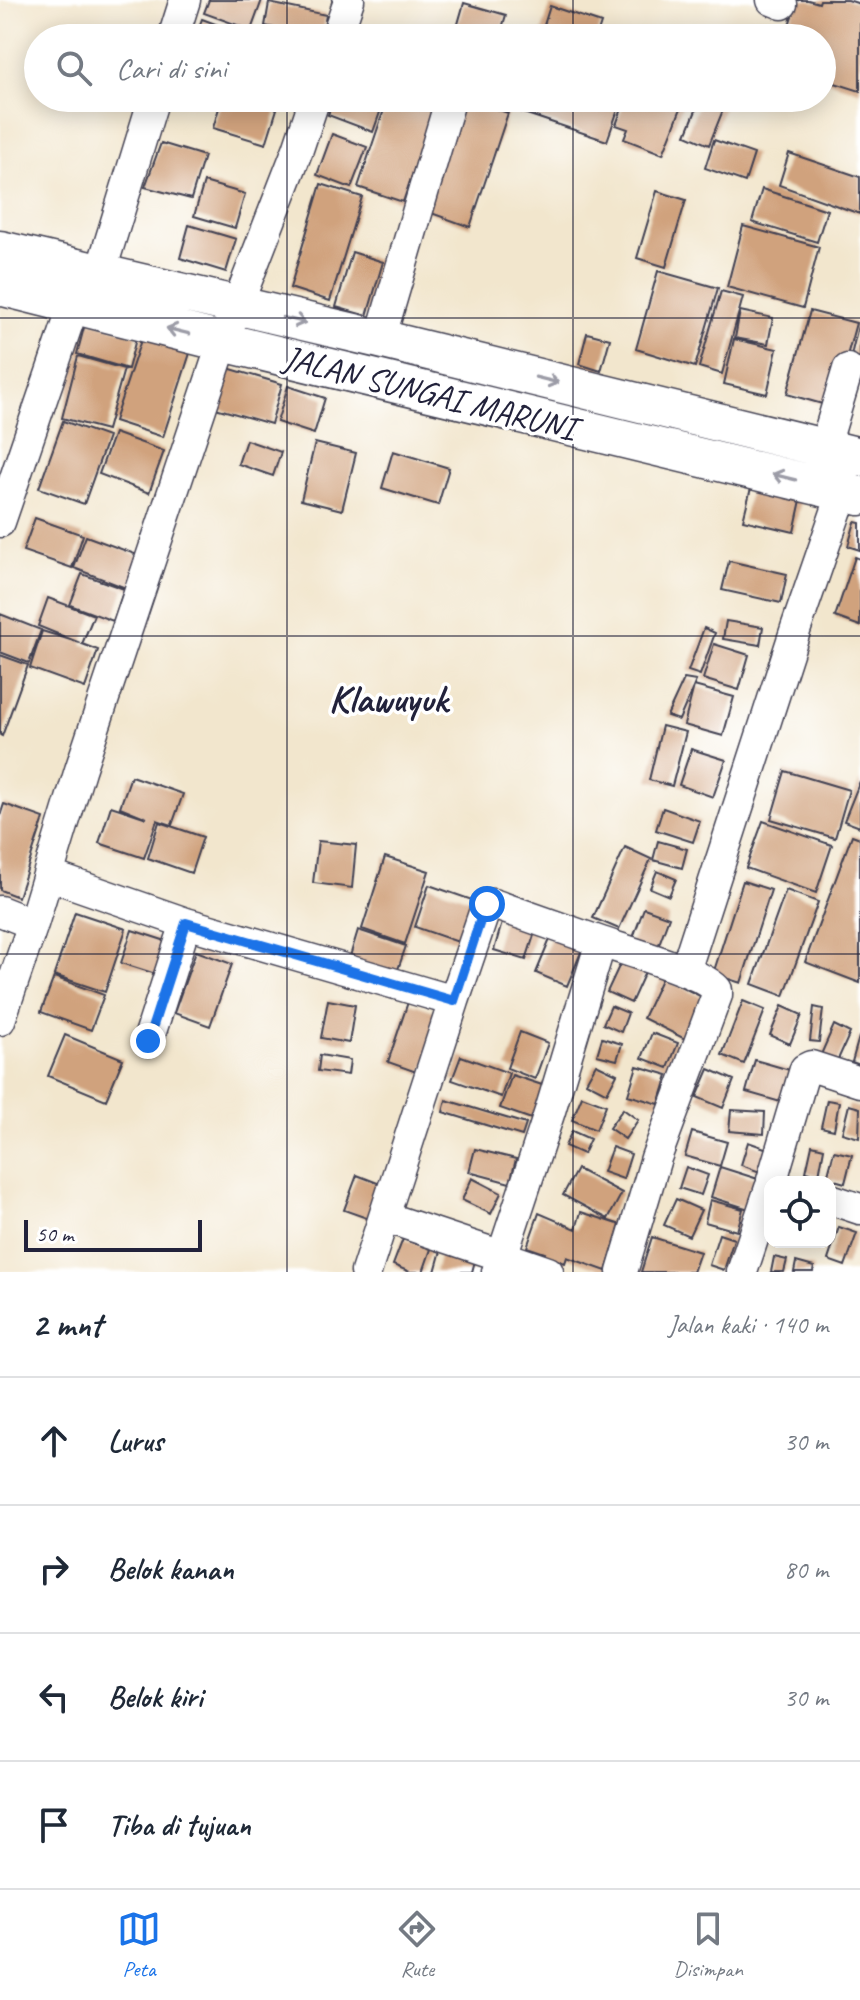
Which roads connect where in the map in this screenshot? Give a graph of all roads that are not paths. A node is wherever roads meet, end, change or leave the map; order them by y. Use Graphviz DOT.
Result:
graph roads {
  1 [pos="185,0"];
  2 [pos="349,0"];
  3 [pos="177,24"];
  4 [pos="341,24"];
  5 [pos="150,112"];
  6 [pos="310,112"];
  7 [pos="447,112"];
  8 [pos="0,250"];
  9 [pos="100,274"];
  10 [pos="0,286"];
  11 [pos="74,305"];
  12 [pos="237,307"];
  13 [pos="380,339"];
  14 [pos="223,342"];
  15 [pos="848,369"];
  16 [pos="842,453"];
  17 [pos="852,494"];
  18 [pos="0,522"];
  19 [pos="48,875"];
  20 [pos="0,911"];
  21 [pos="186,923"];
  22 [pos="33,924"];
  23 [pos="601,942"];
  24 [pos="685,971"];
  25 [pos="454,1001"];
  26 [pos="0,1020"];
  27 [pos="148,1041"];
  28 [pos="860,1082"];
  29 [pos="775,1176"];
  30 [pos="836,1201"];
  31 [pos="764,1209"];
  32 [pos="860,1209"];
  33 [pos="385,1217"];
  34 [pos="500,1264"];
  35 [pos="366,1272"];
  36 [pos="548,1272"];
  37 [pos="622,1272"];
  38 [pos="742,1272"];
  1 -- 3 [label="street"];
  2 -- 4 [label="street"];
  5 -- 9 [label="street"];
  6 -- 12 [label="street"];
  7 -- 13 [label="street"];
  8 -- 9 [label="main road, JALAN SUNGAI MARUNI"];
  9 -- 12 [label="main road, JALAN SUNGAI MARUNI"];
  10 -- 11 [label="main road, JALAN SUNGAI MARUNI"];
  14 -- 11 [label="main road, JALAN SUNGAI MARUNI, one-way"];
  11 -- 18 [label="street"];
  12 -- 13 [label="main road, JALAN SUNGAI MARUNI, one-way"];
  12 -- 14 [label="street"];
  13 -- 16 [label="main road, JALAN SUNGAI MARUNI, one-way"];
  17 -- 14 [label="main road, JALAN SUNGAI MARUNI, one-way"];
  14 -- 19 [label="street"];
  15 -- 16 [label="street"];
  17 -- 24 [label="street"];
  19 -- 21 [label="street"];
  19 -- 22 [label="street"];
  20 -- 22 [label="street"];
  21 -- 25 [label="street"];
  21 -- 27 [label="street"];
  22 -- 26 [label="street"];
  23 -- 24 [label="street"];
  23 -- 25 [label="street"];
  23 -- 34 [label="street"];
  24 -- 37 [label="street"];
  25 -- 33 [label="street"];
  28 -- 29 [label="street"];
  30 -- 32 [label="street"];
  31 -- 38 [label="street"];
  33 -- 34 [label="street"];
  33 -- 35 [label="street"];
  34 -- 36 [label="street"];
}
